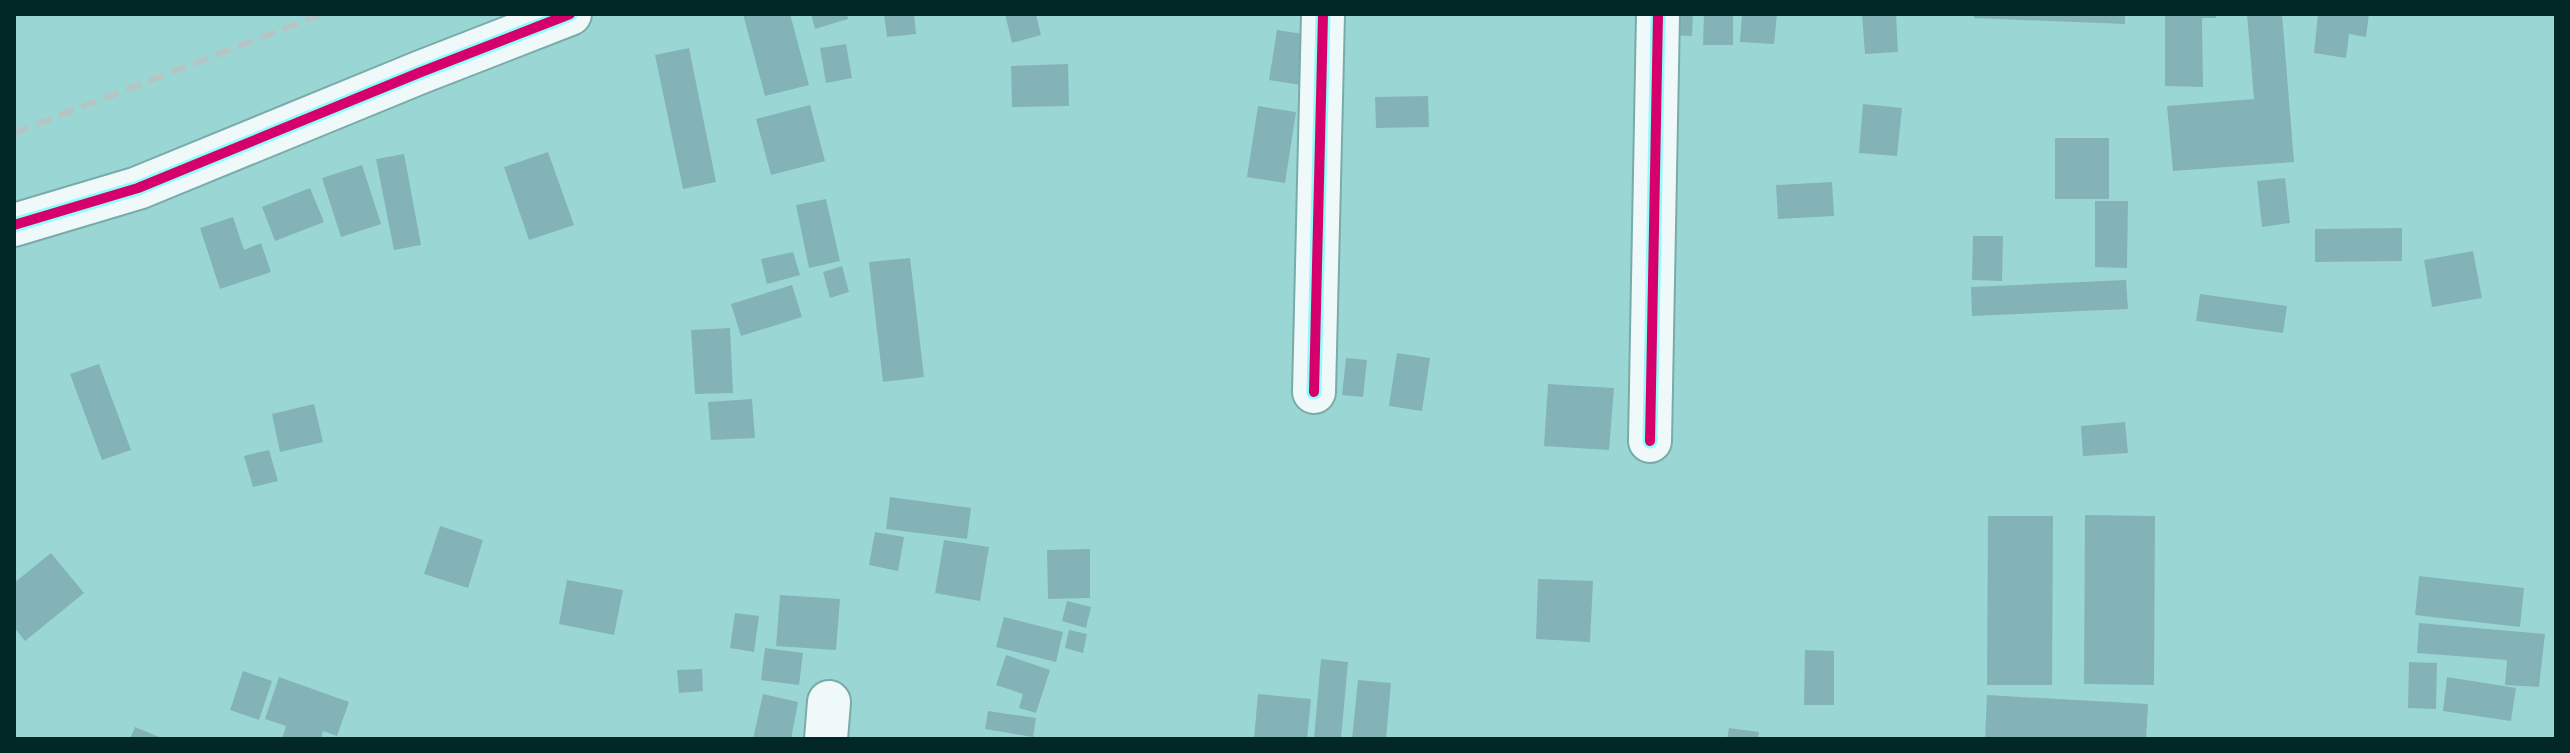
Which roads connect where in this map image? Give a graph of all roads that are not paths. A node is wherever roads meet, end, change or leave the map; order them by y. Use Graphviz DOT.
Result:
graph roads {
  1 [pos="570,14"];
  2 [pos="1323,14"];
  3 [pos="1658,14"];
  4 [pos="14,225"];
  5 [pos="1314,392"];
  6 [pos="1650,441"];
  1 -- 4 [label="street"];
  2 -- 5 [label="street"];
  3 -- 6 [label="street"];
}
